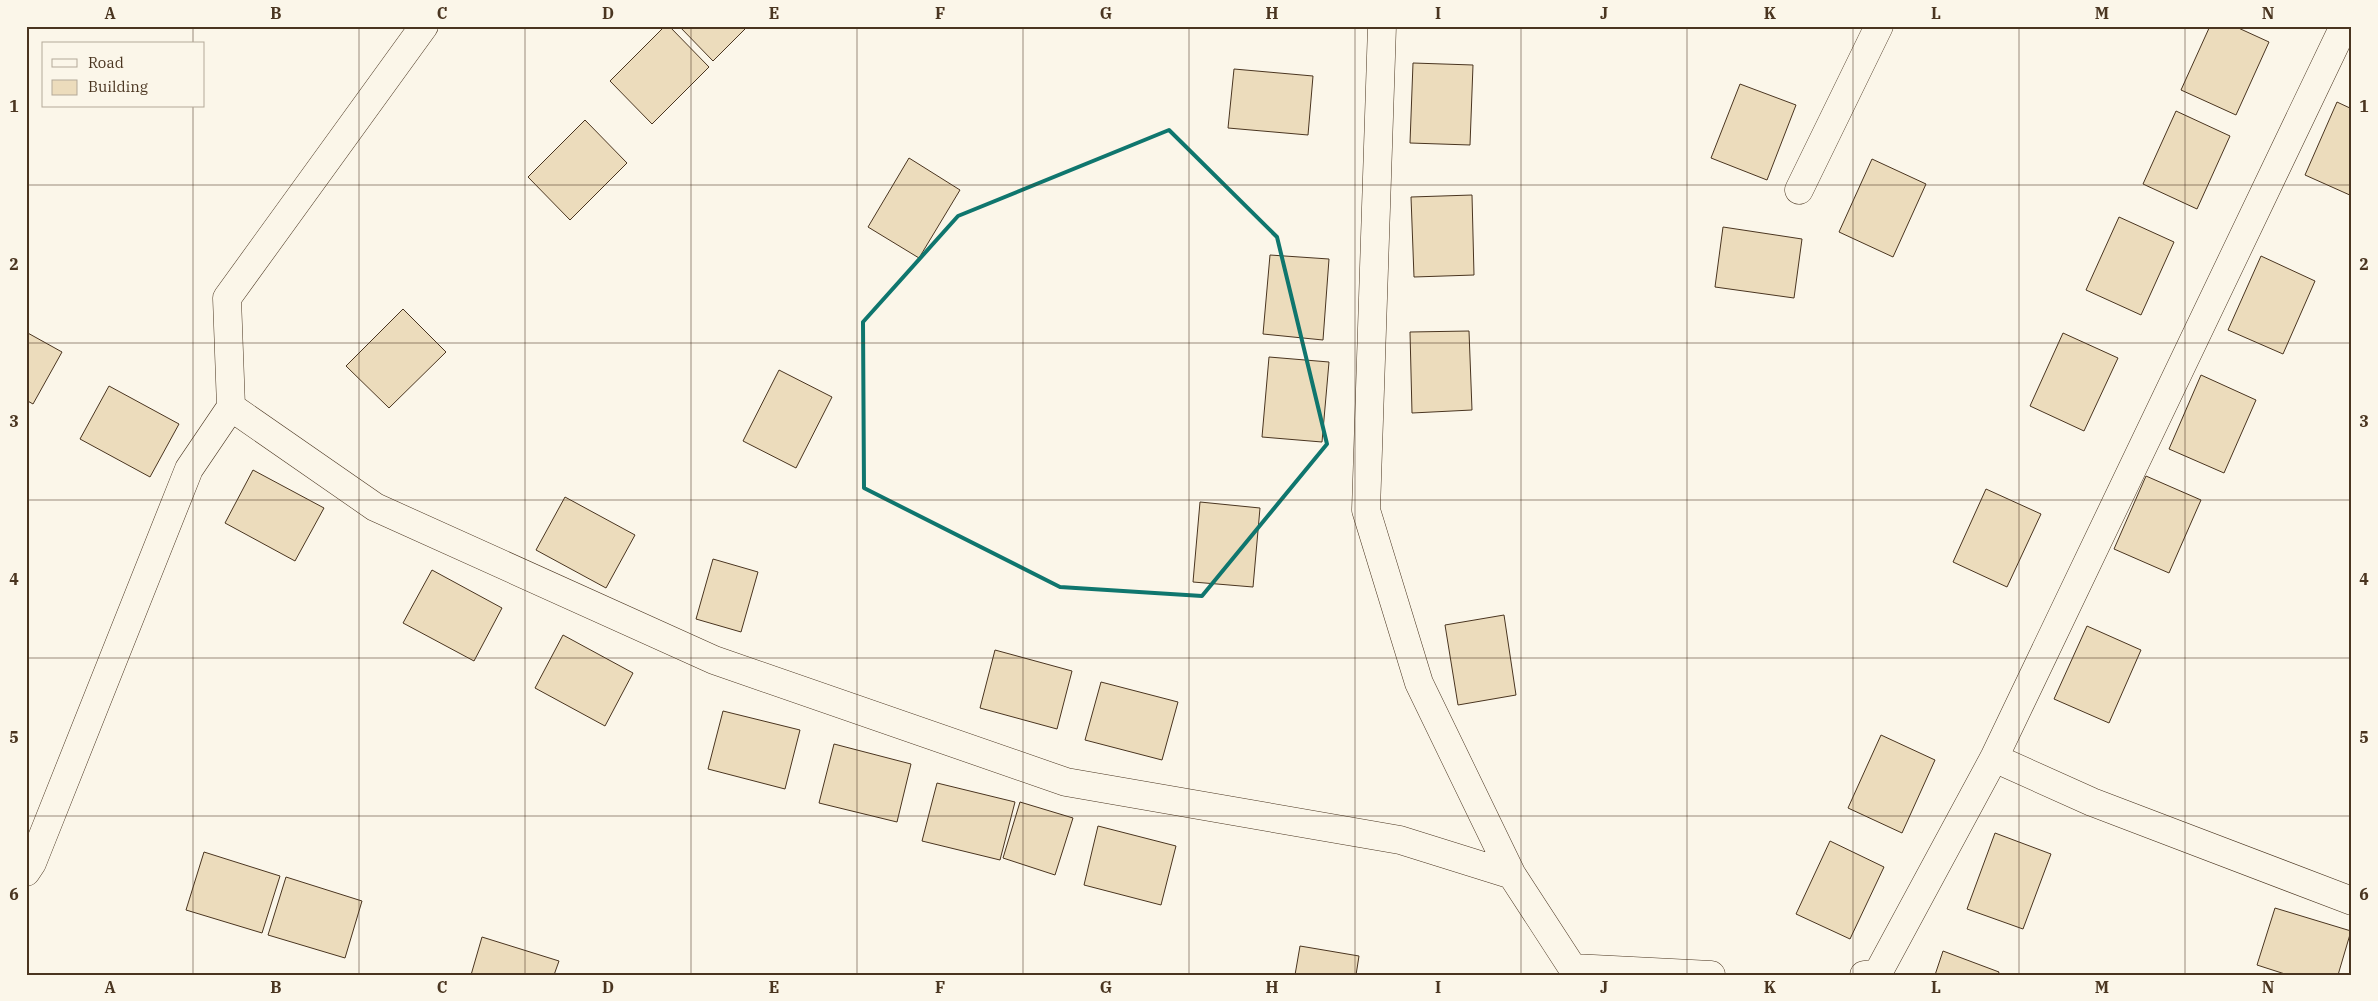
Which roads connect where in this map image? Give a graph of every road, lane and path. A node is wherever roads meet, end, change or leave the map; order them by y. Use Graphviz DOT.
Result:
graph roads {
  1 [pos="424,26"];
  2 [pos="1382,26"];
  3 [pos="1879,26"];
  4 [pos="2344,26"];
  5 [pos="1799,190"];
  6 [pos="231,407"];
  7 [pos="1994,758"];
  8 [pos="26,872"];
  9 [pos="1512,874"];
  10 [pos="2352,901"];
  11 [pos="1575,971"];
  12 [pos="1711,975"];
  13 [pos="1864,975"];
  1 -- 6 [label="street"];
  2 -- 9 [label="street"];
  3 -- 5 [label="street"];
  4 -- 7 [label="street"];
  6 -- 8 [label="street"];
  6 -- 9 [label="street"];
  7 -- 10 [label="street"];
  7 -- 13 [label="street"];
  9 -- 11 [label="street"];
  11 -- 12 [label="street"];
}
